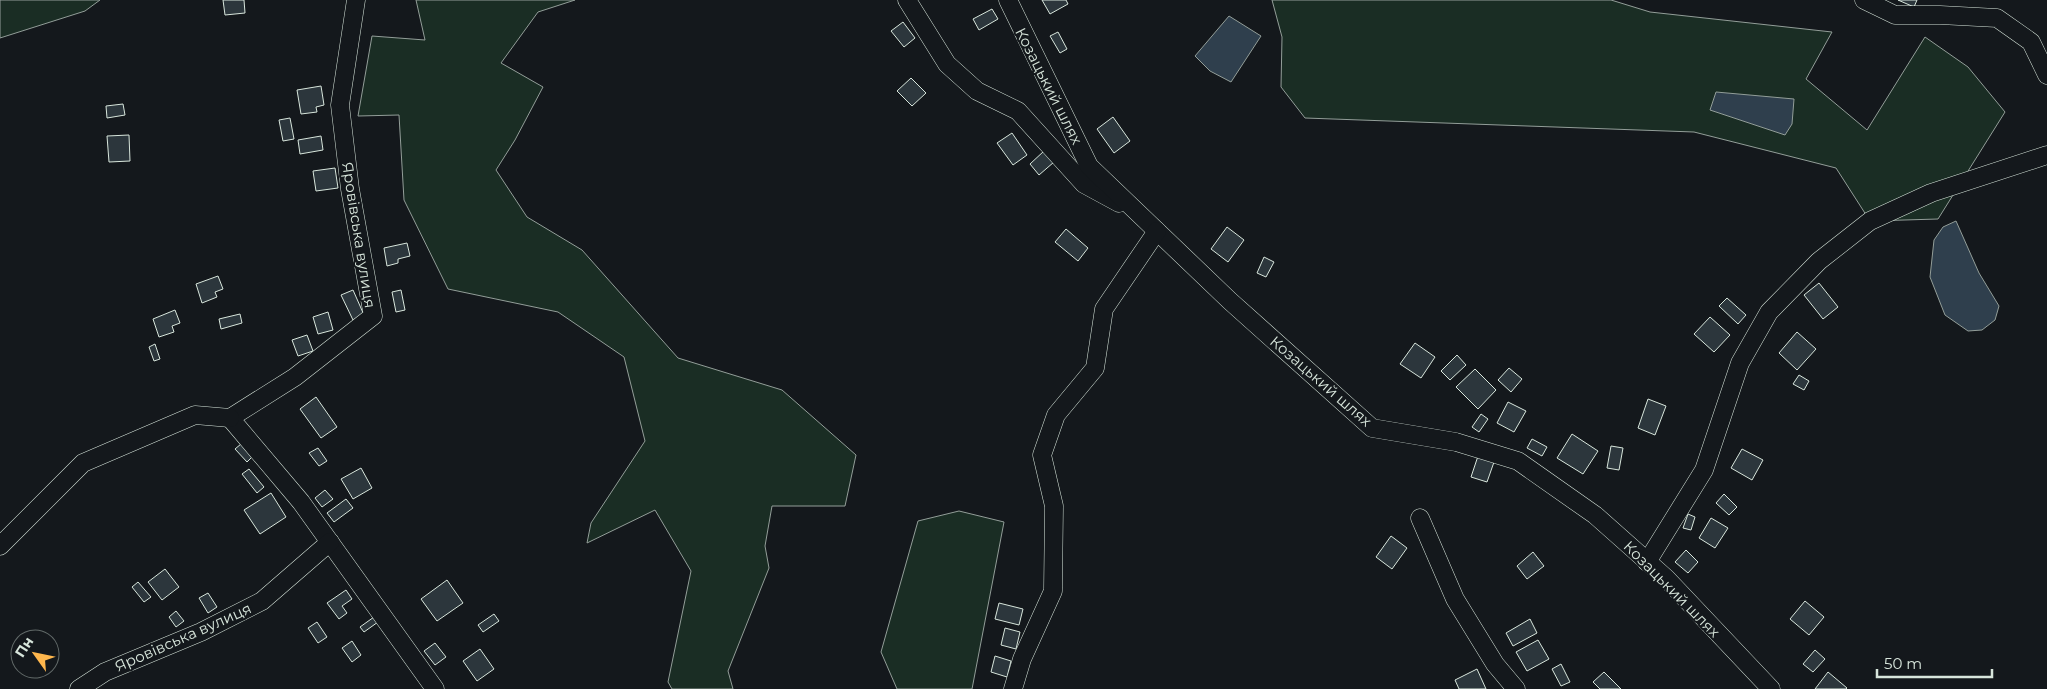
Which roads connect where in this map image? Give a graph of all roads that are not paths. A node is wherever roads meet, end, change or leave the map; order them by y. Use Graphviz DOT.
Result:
graph roads {
  1 [pos="356,0"];
  2 [pos="907,0"];
  3 [pos="1008,0"];
  4 [pos="1864,0"];
  5 [pos="2047,75"];
  6 [pos="2047,155"];
  7 [pos="1140,214"];
  8 [pos="1157,231"];
  9 [pos="230,418"];
  10 [pos="1420,518"];
  11 [pos="330,542"];
  12 [pos="0,546"];
  13 [pos="1647,562"];
  14 [pos="79,689"];
  15 [pos="435,689"];
  16 [pos="1013,689"];
  17 [pos="1516,689"];
  18 [pos="1771,689"];
  1 -- 9 [label="street, Яровівська вулиця"];
  2 -- 7 [label="street"];
  3 -- 7 [label="street, Козацький шлях"];
  4 -- 5 [label="street"];
  6 -- 13 [label="street"];
  7 -- 8 [label="street, Козацький шлях"];
  8 -- 13 [label="street, Козацький шлях"];
  8 -- 16 [label="street"];
  9 -- 11 [label="street"];
  9 -- 12 [label="street"];
  10 -- 17 [label="street"];
  11 -- 14 [label="street, Яровівська вулиця"];
  11 -- 15 [label="street"];
  13 -- 18 [label="street, Козацький шлях"];
}
